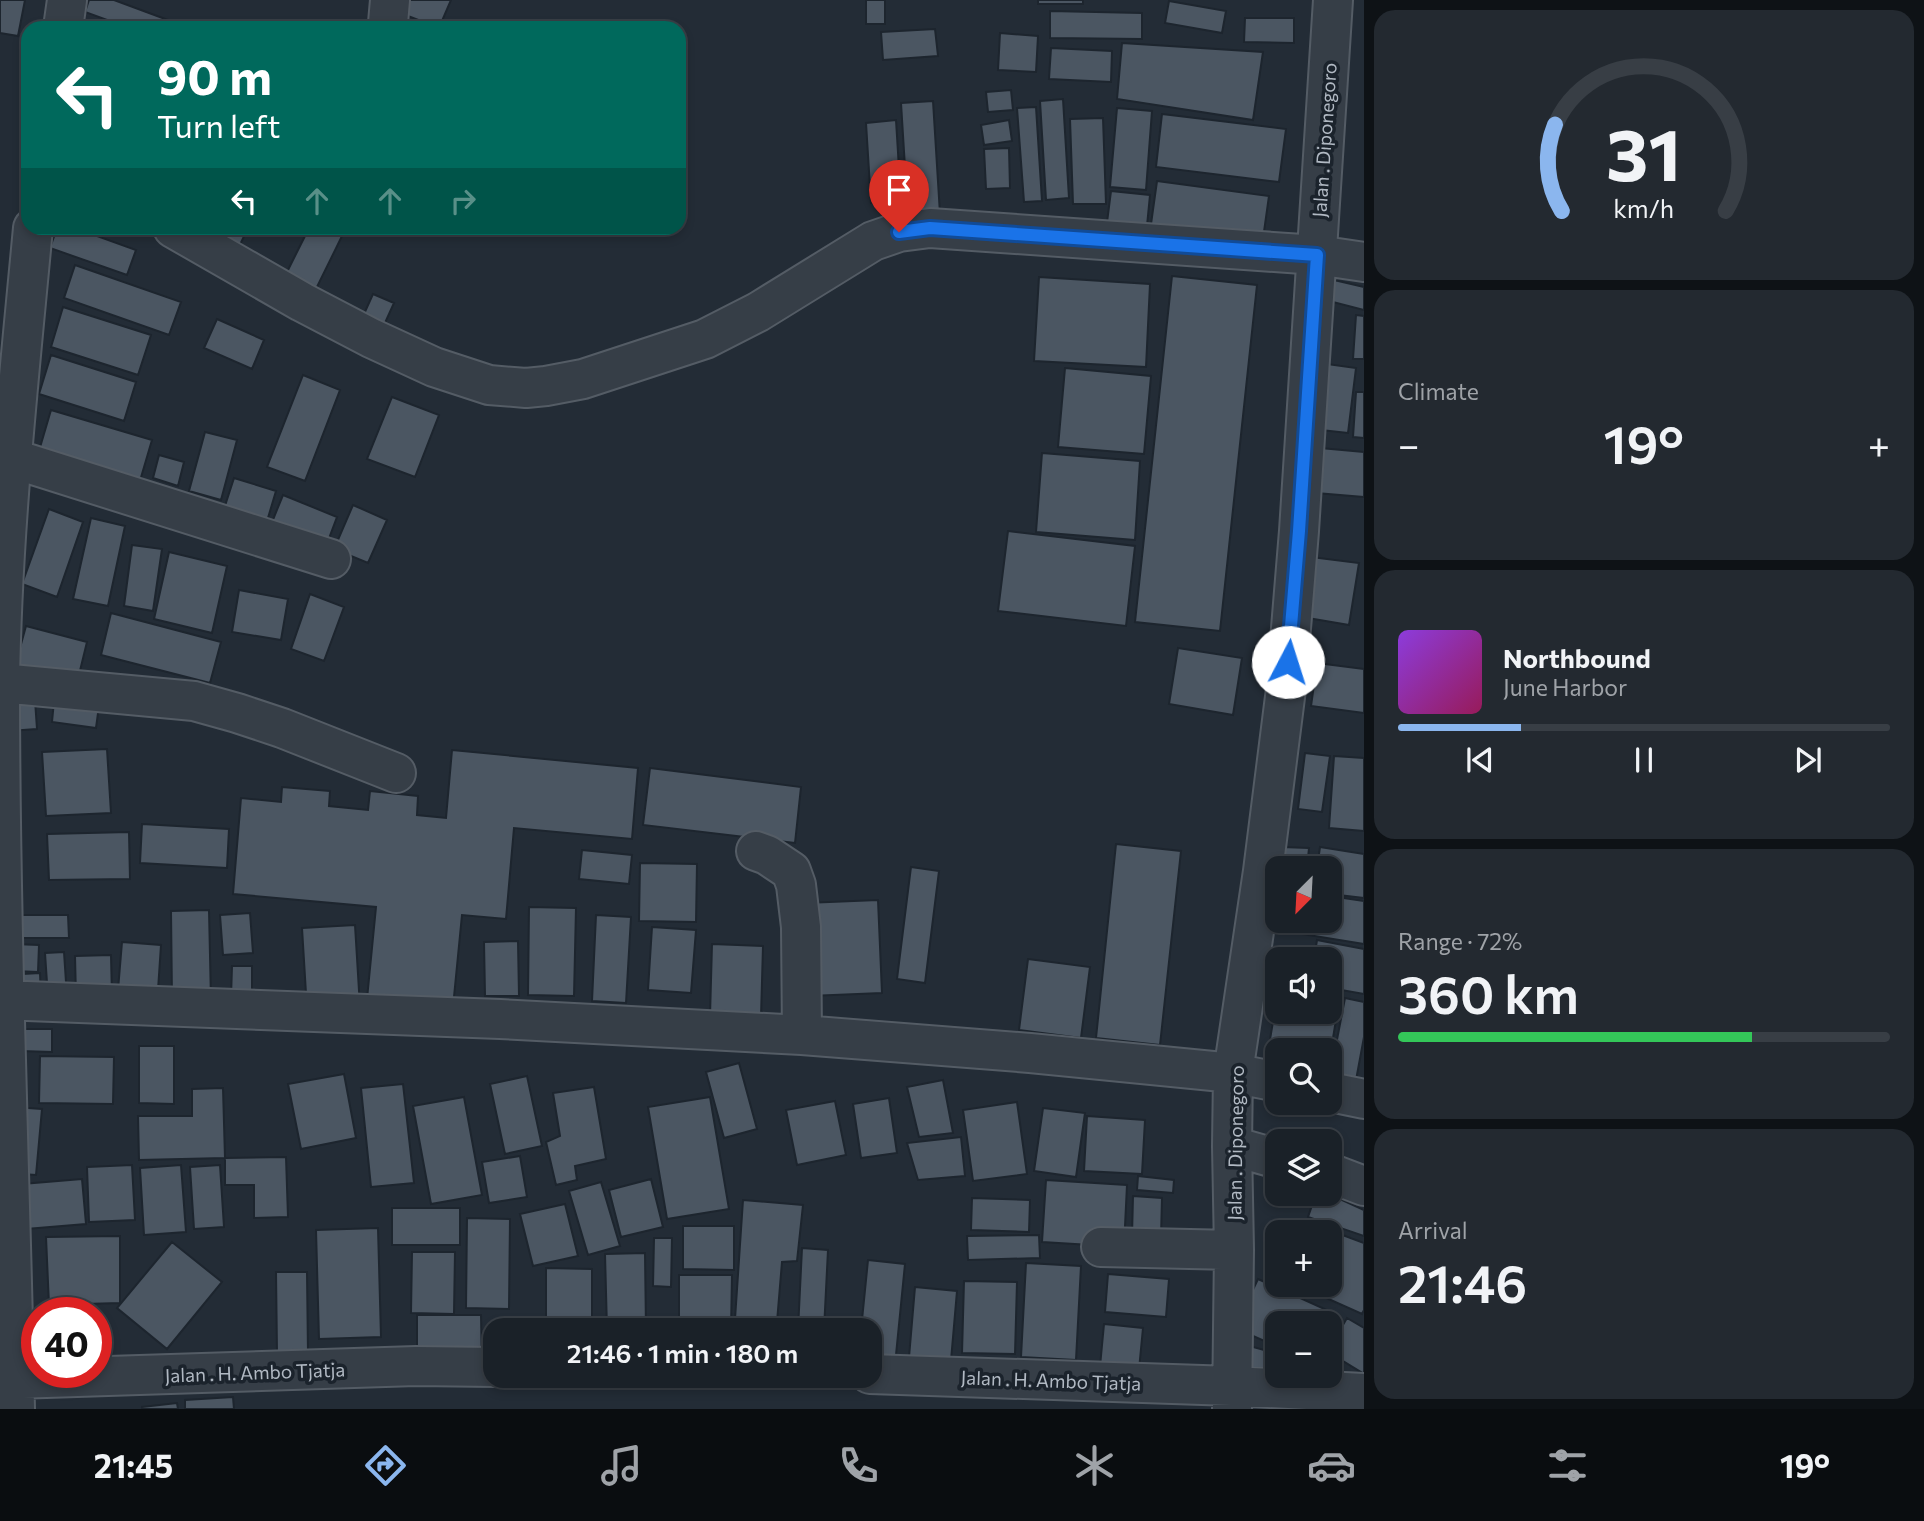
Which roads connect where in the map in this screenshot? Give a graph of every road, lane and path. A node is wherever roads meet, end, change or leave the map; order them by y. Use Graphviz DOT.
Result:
graph roads {
  1 [pos="67,0"];
  2 [pos="1333,0"];
  3 [pos="64,21"];
  4 [pos="32,235"];
  5 [pos="185,235"];
  6 [pos="1317,255"];
  7 [pos="1364,262"];
  8 [pos="11,458"];
  9 [pos="331,559"];
  10 [pos="0,683"];
  11 [pos="396,773"];
  12 [pos="756,851"];
  13 [pos="1,866"];
  14 [pos="1,1000"];
  15 [pos="802,1035"];
  16 [pos="1233,1073"];
  17 [pos="1265,1079"];
  18 [pos="1342,1094"];
  19 [pos="1364,1099"];
  20 [pos="1232,1146"];
  21 [pos="1265,1155"];
  22 [pos="1342,1178"];
  23 [pos="1364,1186"];
  24 [pos="1101,1247"];
  25 [pos="1234,1250"];
  26 [pos="483,1367"];
  27 [pos="882,1375"];
  28 [pos="1364,1393"];
  29 [pos="15,1394"];
  30 [pos="1232,1397"];
  1 -- 3 [label="street"];
  2 -- 6 [label="street, Jalan . Diponegoro"];
  4 -- 8 [label="street"];
  5 -- 6 [label="street"];
  6 -- 7 [label="street"];
  6 -- 16 [label="street, Jalan . Diponegoro"];
  8 -- 9 [label="street"];
  8 -- 10 [label="street"];
  10 -- 11 [label="street"];
  10 -- 13 [label="street"];
  12 -- 15 [label="street"];
  13 -- 14 [label="street"];
  14 -- 15 [label="street"];
  14 -- 29 [label="street"];
  15 -- 16 [label="street"];
  16 -- 17 [label="street"];
  16 -- 20 [label="street, Jalan . Diponegoro"];
  18 -- 19 [label="street"];
  20 -- 21 [label="street"];
  20 -- 25 [label="street, Jalan . Diponegoro"];
  22 -- 23 [label="street"];
  24 -- 25 [label="street"];
  25 -- 30 [label="street, Jalan . Diponegoro"];
  26 -- 29 [label="street, Jalan . H. Ambo Tjatja"];
  27 -- 30 [label="street, Jalan . H. Ambo Tjatja"];
  28 -- 30 [label="street, Jalan . H. Ambo Tjatja"];
}
